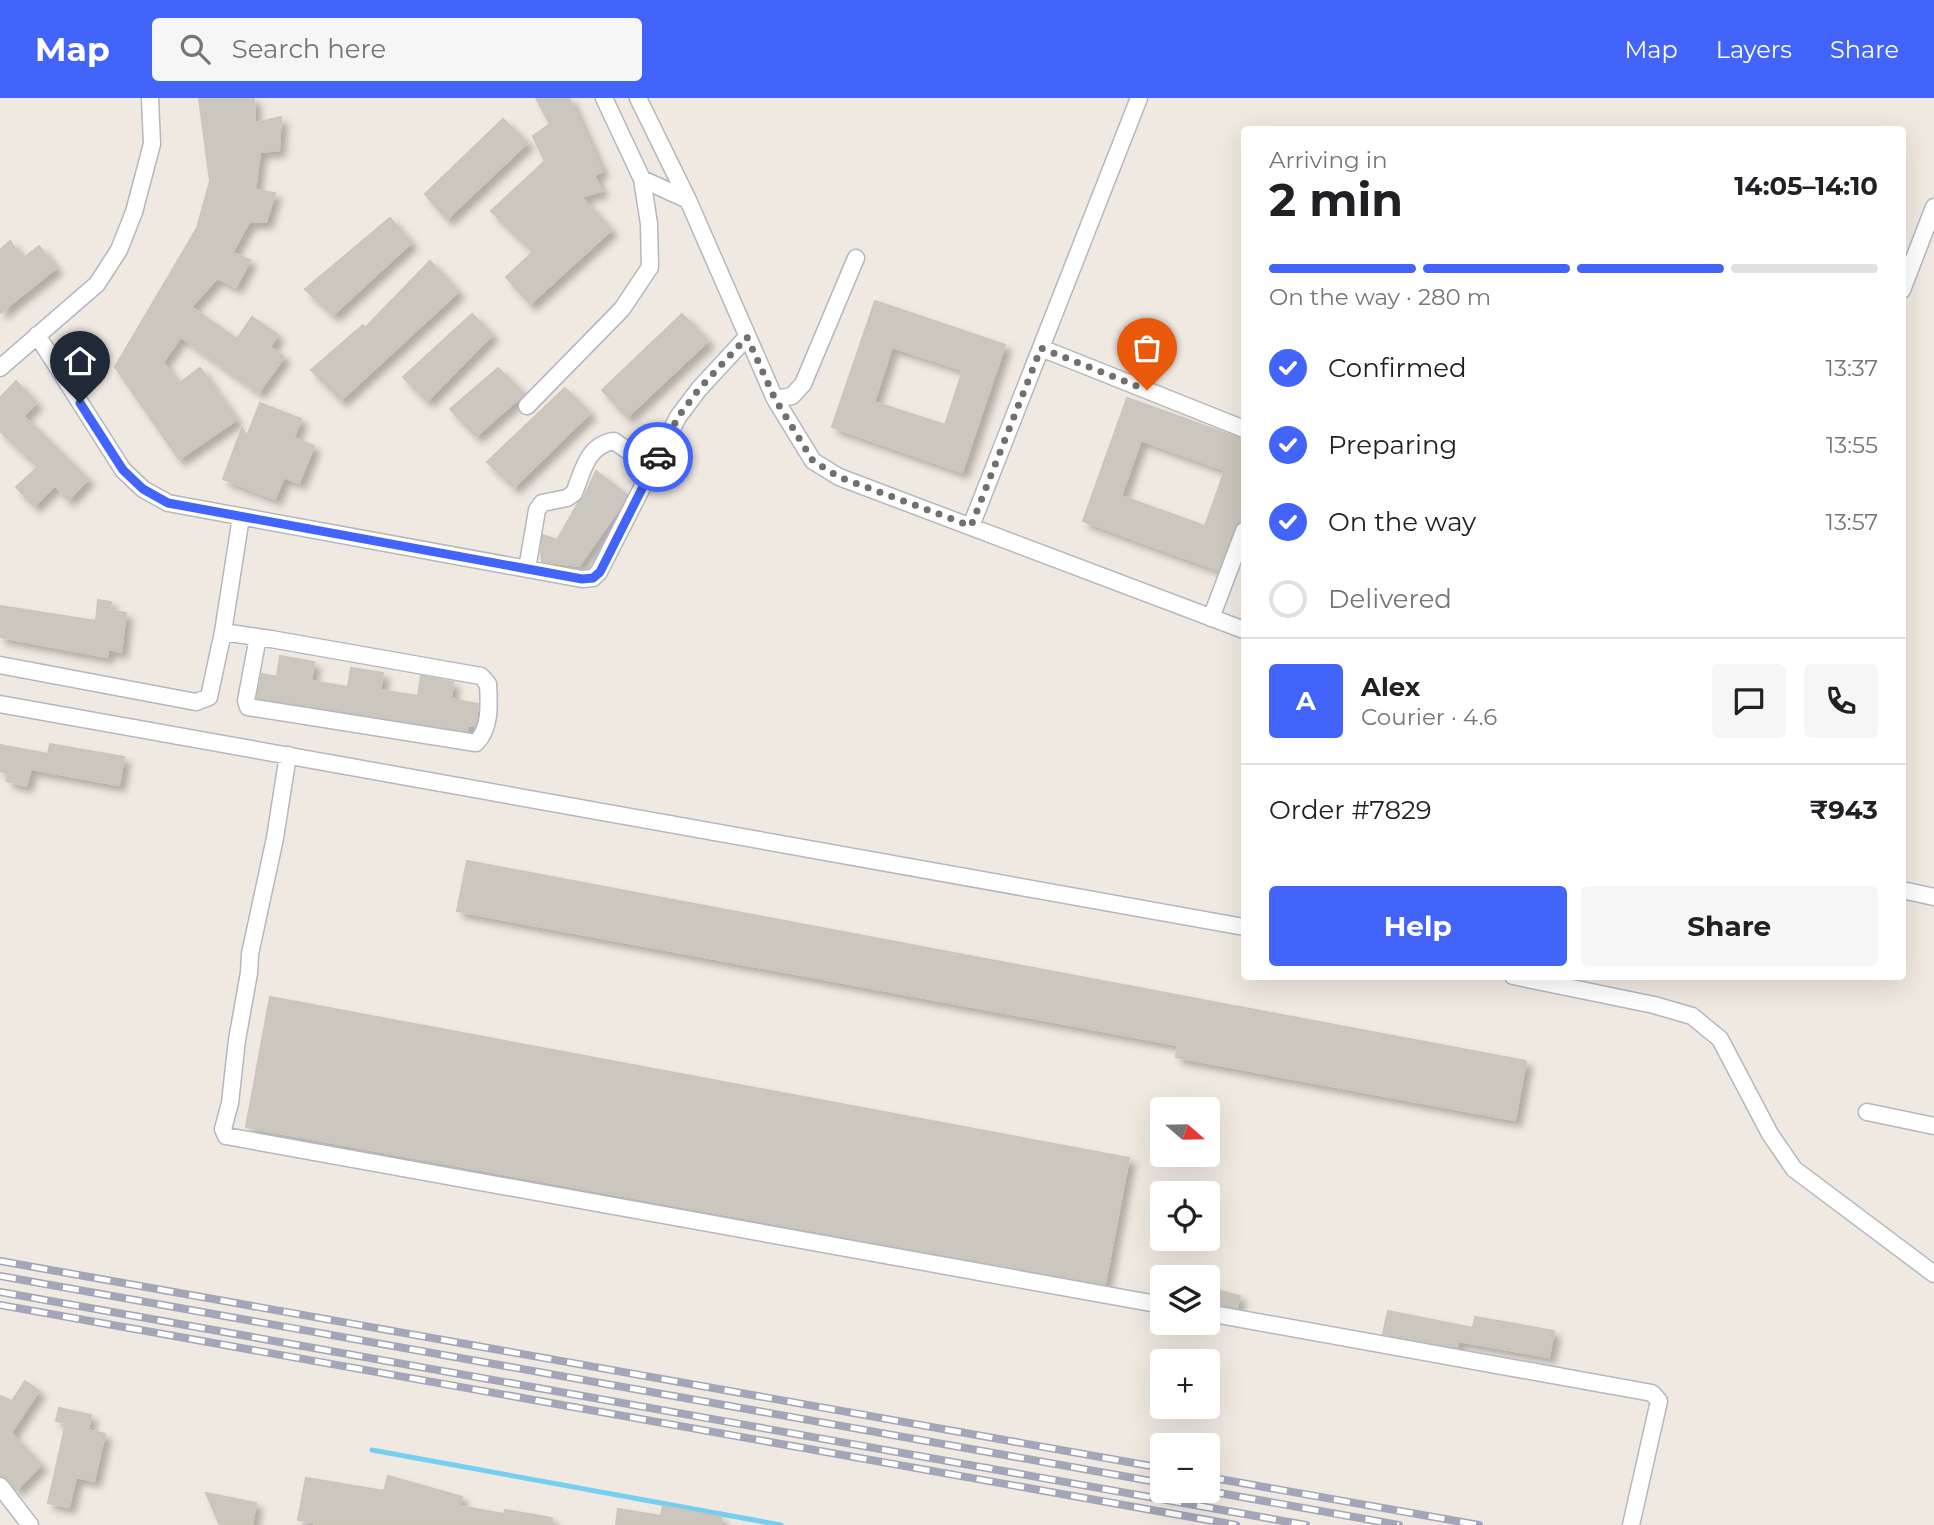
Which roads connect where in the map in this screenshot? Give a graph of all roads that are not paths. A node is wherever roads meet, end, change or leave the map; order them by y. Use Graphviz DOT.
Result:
graph roads {
  1 [pos="150,98"];
  2 [pos="604,98"];
  3 [pos="638,98"];
  4 [pos="1139,98"];
  5 [pos="642,179"];
  6 [pos="688,201"];
  7 [pos="1934,207"];
  8 [pos="856,258"];
  9 [pos="1906,280"];
  10 [pos="37,335"];
  11 [pos="747,337"];
  12 [pos="1041,348"];
  13 [pos="0,368"];
  14 [pos="775,399"];
  15 [pos="527,406"];
  16 [pos="1241,428"];
  17 [pos="652,468"];
  18 [pos="241,517"];
  19 [pos="971,526"];
  20 [pos="1241,539"];
  21 [pos="527,569"];
  22 [pos="1211,618"];
  23 [pos="1241,629"];
  24 [pos="223,632"];
  25 [pos="258,637"];
  26 [pos="0,665"];
  27 [pos="0,704"];
  28 [pos="288,755"];
  29 [pos="1906,891"];
  30 [pos="1934,897"];
  31 [pos="1241,925"];
  32 [pos="1532,980"];
  33 [pos="1867,1112"];
  34 [pos="1934,1126"];
  35 [pos="1934,1274"];
  36 [pos="1150,1303"];
  37 [pos="1220,1315"];
  38 [pos="0,1486"];
  39 [pos="30,1525"];
  40 [pos="1631,1525"];
  1 -- 10 [label="street"];
  2 -- 5 [label="street"];
  3 -- 6 [label="street"];
  4 -- 12 [label="street"];
  5 -- 6 [label="street"];
  5 -- 15 [label="street"];
  6 -- 11 [label="street"];
  7 -- 9 [label="street"];
  8 -- 14 [label="street"];
  10 -- 13 [label="street"];
  10 -- 18 [label="street"];
  11 -- 14 [label="street"];
  11 -- 17 [label="street"];
  12 -- 16 [label="street"];
  12 -- 19 [label="street"];
  14 -- 19 [label="street"];
  17 -- 21 [label="street"];
  17 -- 21 [label="street"];
  18 -- 21 [label="street"];
  18 -- 24 [label="street"];
  19 -- 22 [label="street"];
  20 -- 22 [label="street"];
  22 -- 23 [label="street"];
  24 -- 25 [label="street"];
  24 -- 26 [label="street"];
  25 -- 25 [label="street"];
  27 -- 28 [label="street"];
  28 -- 31 [label="street"];
  28 -- 36 [label="street"];
  29 -- 30 [label="street"];
  32 -- 35 [label="street"];
  33 -- 34 [label="street"];
  37 -- 40 [label="street"];
  38 -- 39 [label="street"];
}
